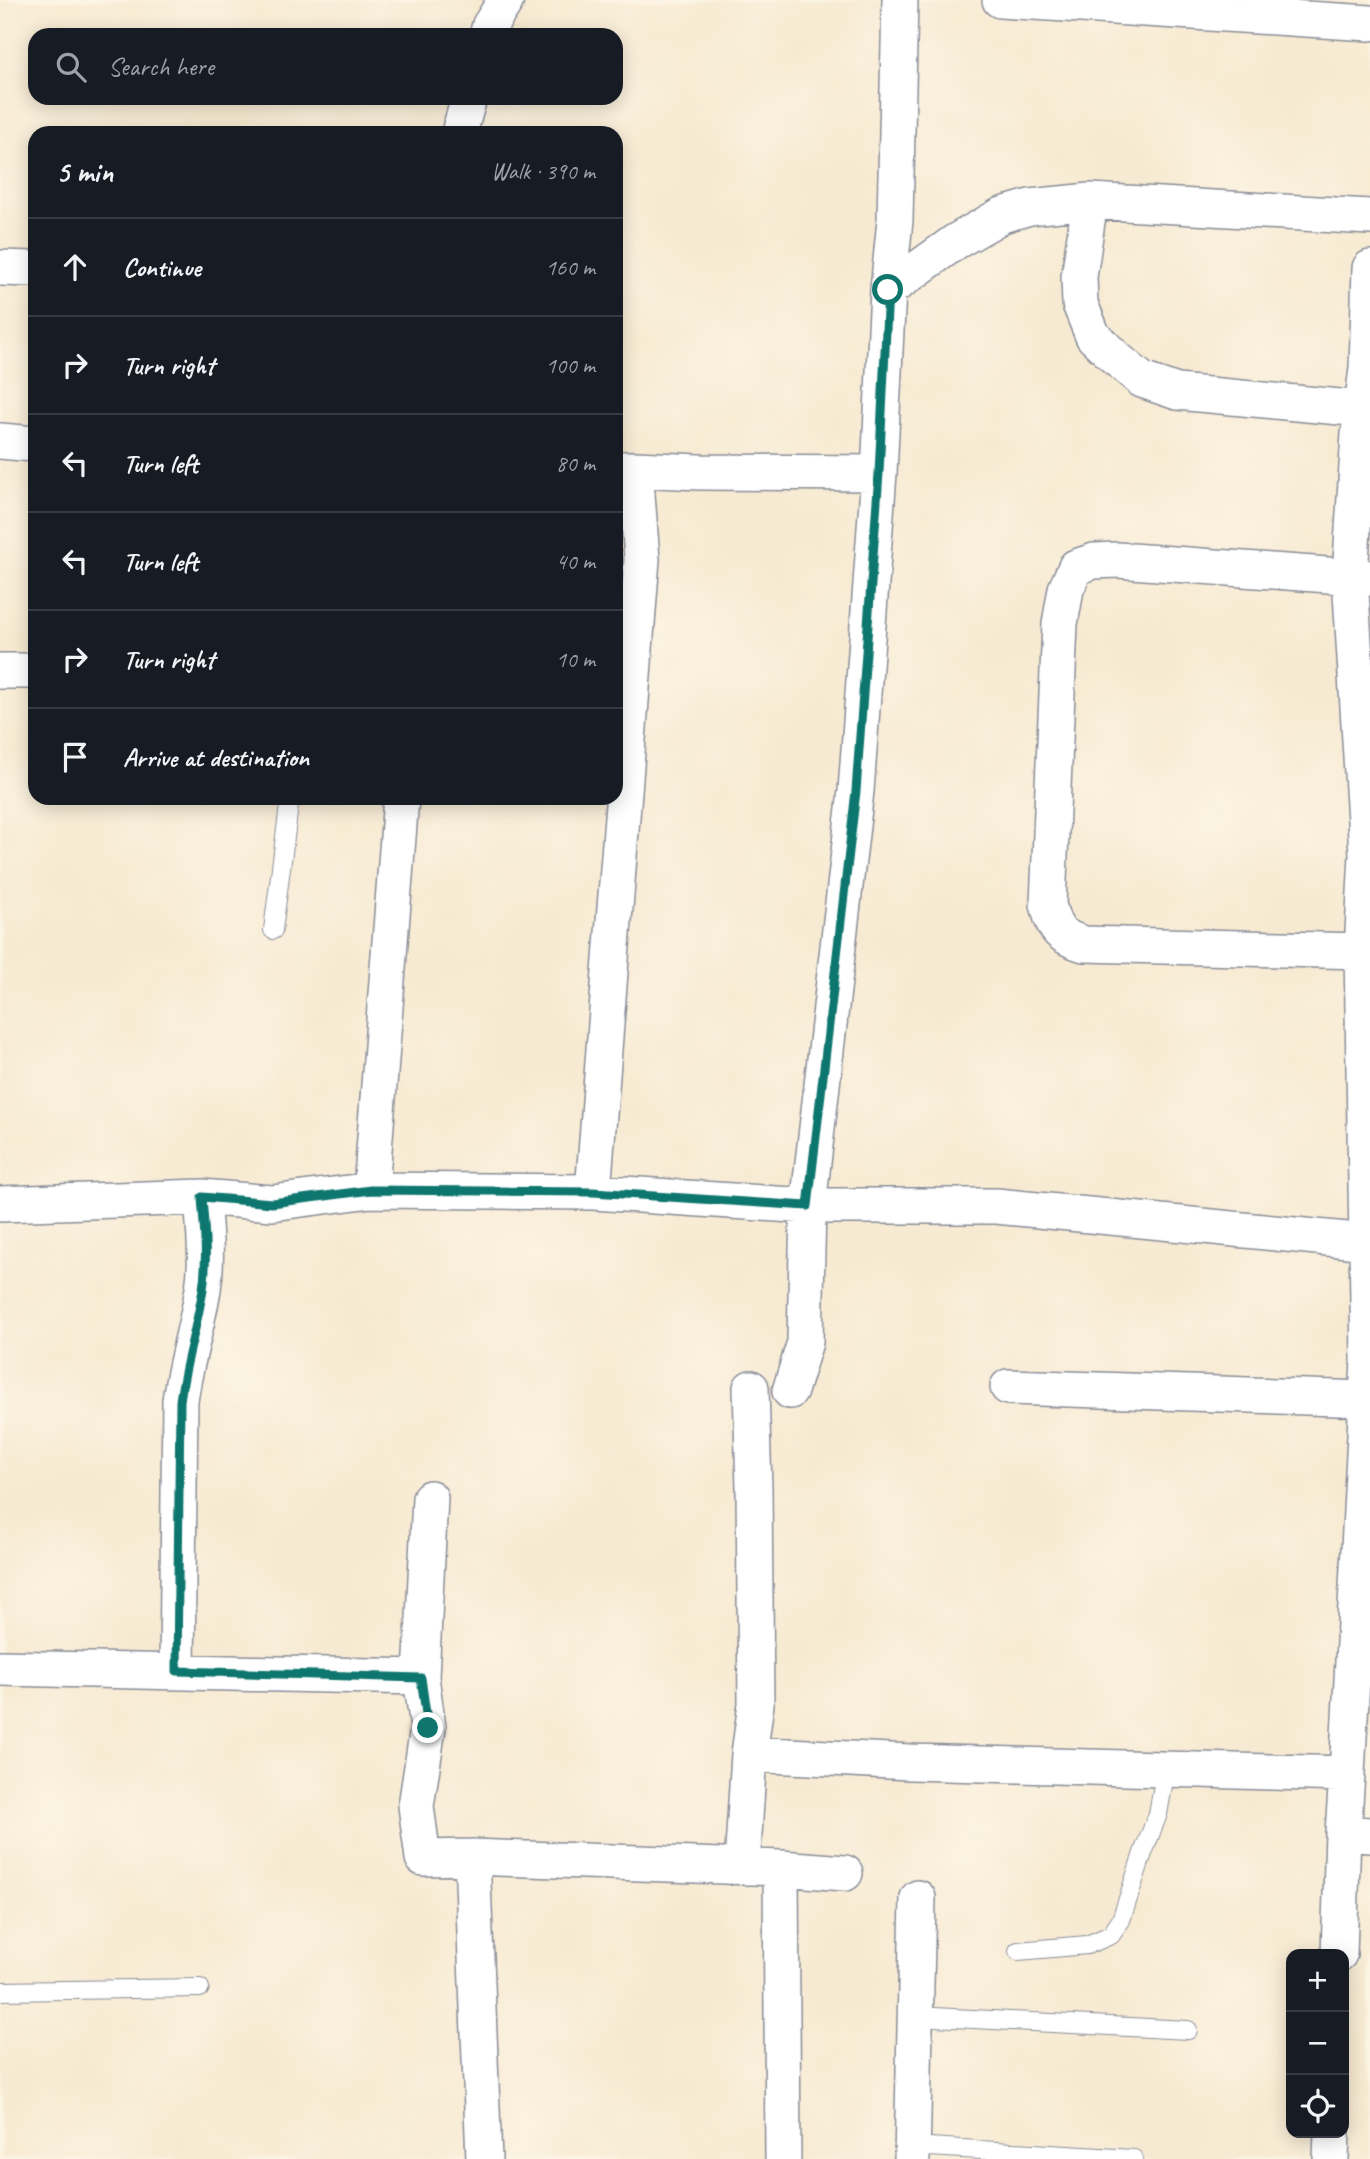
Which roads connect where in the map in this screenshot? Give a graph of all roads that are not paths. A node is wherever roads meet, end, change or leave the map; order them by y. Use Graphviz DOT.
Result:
graph roads {
  1 [pos="506,0"];
  2 [pos="900,0"];
  3 [pos="1000,0"];
  4 [pos="1370,23"];
  5 [pos="489,28"];
  6 [pos="467,105"];
  7 [pos="460,126"];
  8 [pos="1090,201"];
  9 [pos="1370,217"];
  10 [pos="0,268"];
  11 [pos="1370,268"];
  12 [pos="28,269"];
  13 [pos="888,290"];
  14 [pos="1369,368"];
  15 [pos="1362,409"];
  16 [pos="0,441"];
  17 [pos="28,443"];
  18 [pos="625,469"];
  19 [pos="879,473"];
  20 [pos="1360,577"];
  21 [pos="0,671"];
  22 [pos="28,671"];
  23 [pos="623,804"];
  24 [pos="289,805"];
  25 [pos="400,805"];
  26 [pos="623,805"];
  27 [pos="1369,854"];
  28 [pos="273,930"];
  29 [pos="1362,951"];
  30 [pos="371,1190"];
  31 [pos="593,1192"];
  32 [pos="202,1197"];
  33 [pos="0,1204"];
  34 [pos="808,1206"];
  35 [pos="1368,1242"];
  36 [pos="1369,1296"];
  37 [pos="1008,1387"];
  38 [pos="751,1388"];
  39 [pos="790,1391"];
  40 [pos="1367,1399"];
  41 [pos="430,1498"];
  42 [pos="1364,1538"];
  43 [pos="0,1668"];
  44 [pos="177,1671"];
  45 [pos="421,1678"];
  46 [pos="749,1755"];
  47 [pos="1166,1768"];
  48 [pos="1347,1774"];
  49 [pos="1357,1834"];
  50 [pos="472,1857"];
  51 [pos="742,1867"];
  52 [pos="781,1868"];
  53 [pos="845,1873"];
  54 [pos="918,1898"];
  55 [pos="1340,1949"];
  56 [pos="1018,1951"];
  57 [pos="200,1988"];
  58 [pos="0,1991"];
  59 [pos="915,2016"];
  60 [pos="1188,2030"];
  61 [pos="1332,2138"];
  62 [pos="912,2152"];
  63 [pos="484,2159"];
  64 [pos="783,2159"];
  65 [pos="1135,2159"];
  66 [pos="1331,2159"];
  1 -- 5 [label="street"];
  2 -- 13 [label="street"];
  3 -- 4 [label="street"];
  6 -- 7 [label="street"];
  8 -- 9 [label="street"];
  8 -- 13 [label="street"];
  8 -- 15 [label="street"];
  10 -- 12 [label="street"];
  11 -- 14 [label="street"];
  13 -- 19 [label="street"];
  14 -- 15 [label="street"];
  15 -- 20 [label="street"];
  16 -- 17 [label="street"];
  18 -- 19 [label="street"];
  18 -- 23 [label="street"];
  19 -- 34 [label="street"];
  20 -- 27 [label="street"];
  20 -- 29 [label="street"];
  21 -- 22 [label="street"];
  24 -- 28 [label="lane"];
  25 -- 30 [label="street"];
  26 -- 31 [label="street"];
  27 -- 29 [label="street"];
  29 -- 35 [label="street"];
  30 -- 31 [label="street"];
  30 -- 32 [label="street"];
  31 -- 34 [label="street"];
  32 -- 33 [label="street"];
  32 -- 44 [label="street"];
  34 -- 35 [label="street"];
  34 -- 39 [label="street"];
  35 -- 36 [label="street"];
  36 -- 40 [label="street"];
  37 -- 40 [label="street"];
  38 -- 46 [label="street"];
  40 -- 42 [label="street"];
  41 -- 45 [label="street"];
  42 -- 48 [label="street"];
  43 -- 44 [label="street"];
  44 -- 45 [label="street"];
  45 -- 50 [label="street"];
  46 -- 47 [label="street"];
  46 -- 51 [label="street"];
  47 -- 48 [label="street"];
  47 -- 56 [label="lane"];
  48 -- 49 [label="street"];
  49 -- 55 [label="street"];
  50 -- 51 [label="street"];
  50 -- 63 [label="street"];
  51 -- 52 [label="street"];
  52 -- 53 [label="street"];
  52 -- 64 [label="street"];
  54 -- 59 [label="street"];
  57 -- 58 [label="lane"];
  59 -- 60 [label="lane"];
  59 -- 62 [label="street"];
  61 -- 66 [label="street"];
  62 -- 65 [label="lane"];
}
